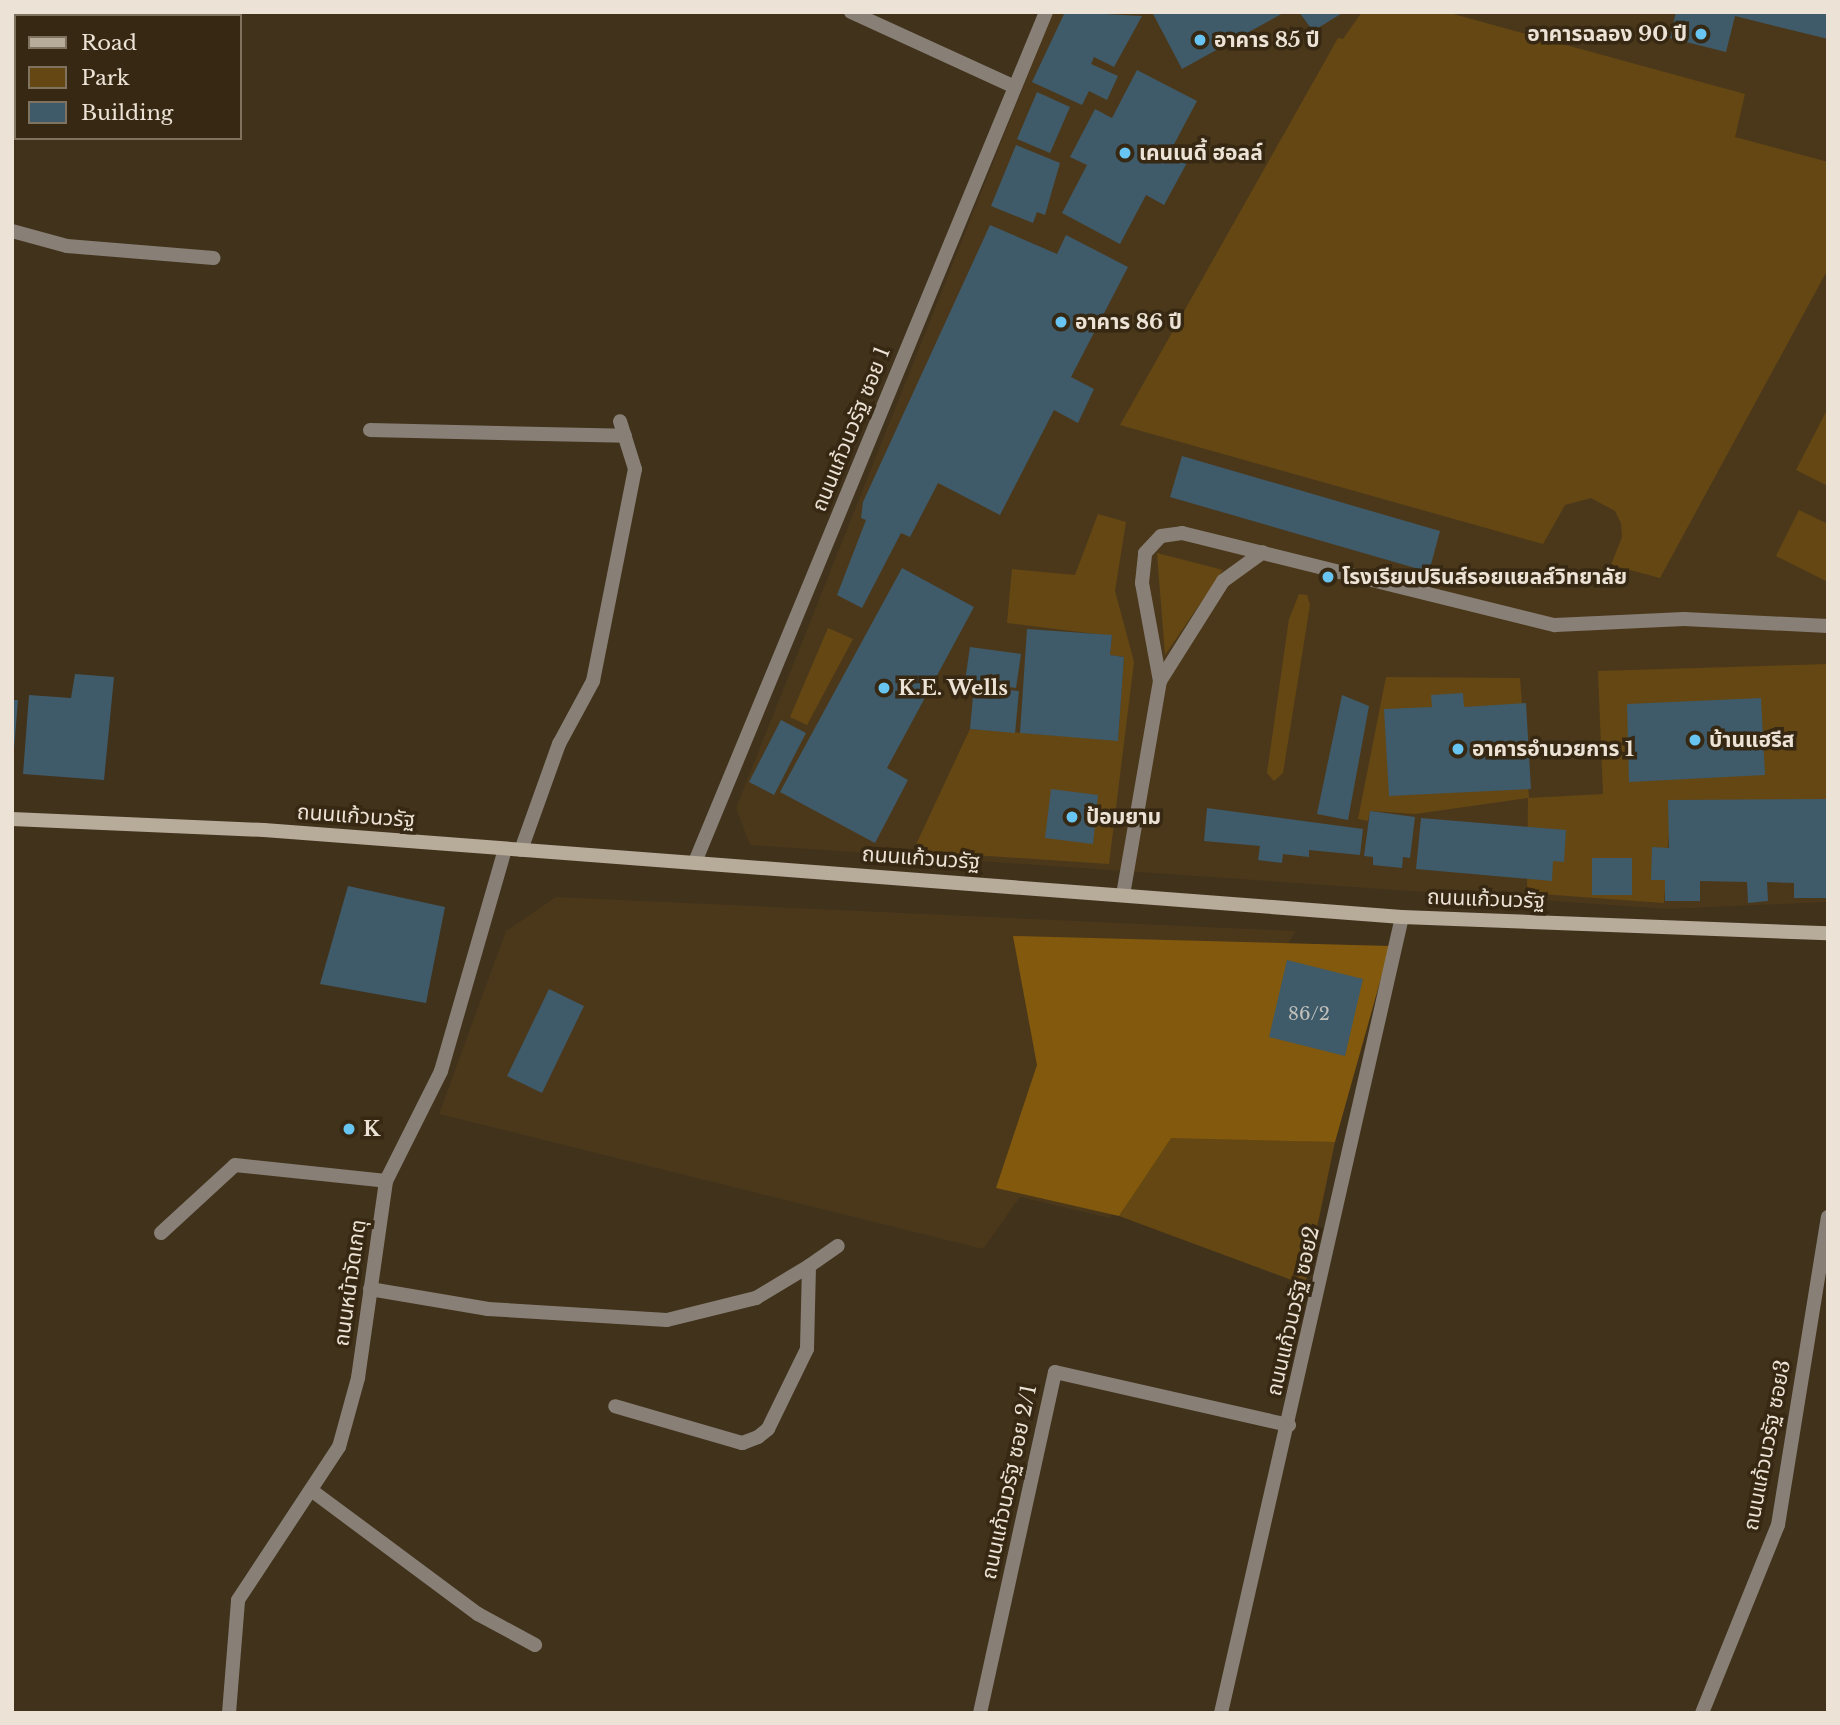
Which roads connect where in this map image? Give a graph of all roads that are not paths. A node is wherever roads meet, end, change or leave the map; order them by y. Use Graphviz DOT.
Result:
graph roads {
  1 [pos="851,12"];
  2 [pos="1046,12"];
  3 [pos="1015,87"];
  4 [pos="12,231"];
  5 [pos="214,258"];
  6 [pos="620,421"];
  7 [pos="370,430"];
  8 [pos="625,436"];
  9 [pos="1263,552"];
  10 [pos="1828,626"];
  11 [pos="1160,681"];
  12 [pos="12,819"];
  13 [pos="505,849"];
  14 [pos="521,850"];
  15 [pos="695,862"];
  16 [pos="1123,895"];
  17 [pos="1402,917"];
  18 [pos="1828,933"];
  19 [pos="386,1181"];
  20 [pos="1828,1217"];
  21 [pos="161,1233"];
  22 [pos="1826,1241"];
  23 [pos="838,1246"];
  24 [pos="809,1266"];
  25 [pos="370,1289"];
  26 [pos="615,1406"];
  27 [pos="1289,1425"];
  28 [pos="311,1490"];
  29 [pos="535,1645"];
  30 [pos="229,1713"];
  31 [pos="981,1713"];
  32 [pos="1221,1713"];
  33 [pos="1702,1713"];
  1 -- 3 [label="street"];
  2 -- 3 [label="street, ถนนแก้วนวรัฐ ซอย 1"];
  3 -- 15 [label="street, ถนนแก้วนวรัฐ ซอย 1"];
  4 -- 5 [label="street"];
  6 -- 8 [label="street"];
  7 -- 8 [label="street"];
  8 -- 14 [label="street"];
  9 -- 10 [label="street"];
  9 -- 11 [label="street"];
  9 -- 11 [label="street"];
  11 -- 16 [label="street"];
  12 -- 13 [label="street, ถนนแก้วนวรัฐ"];
  13 -- 14 [label="street, ถนนแก้วนวรัฐ"];
  13 -- 19 [label="street, ถนนหน้าวัดเกตุ"];
  14 -- 15 [label="street, ถนนแก้วนวรัฐ"];
  15 -- 16 [label="street, ถนนแก้วนวรัฐ"];
  16 -- 17 [label="street, ถนนแก้วนวรัฐ"];
  17 -- 18 [label="street, ถนนแก้วนวรัฐ"];
  17 -- 27 [label="street, ถนนแก้วนวรัฐ ซอย2"];
  19 -- 21 [label="street"];
  19 -- 25 [label="street, ถนนหน้าวัดเกตุ"];
  20 -- 22 [label="street, ถนนแก้วนวรัฐ ซอย3"];
  22 -- 33 [label="street, ถนนแก้วนวรัฐ ซอย3"];
  23 -- 24 [label="street"];
  24 -- 25 [label="street"];
  24 -- 26 [label="street"];
  25 -- 28 [label="street, ถนนหน้าวัดเกตุ"];
  27 -- 31 [label="street, ถนนแก้วนวรัฐ ซอย 2/1"];
  27 -- 32 [label="street, ถนนแก้วนวรัฐ ซอย2"];
  28 -- 29 [label="street"];
  28 -- 30 [label="street, ถนนหน้าวัดเกตุ"];
}
